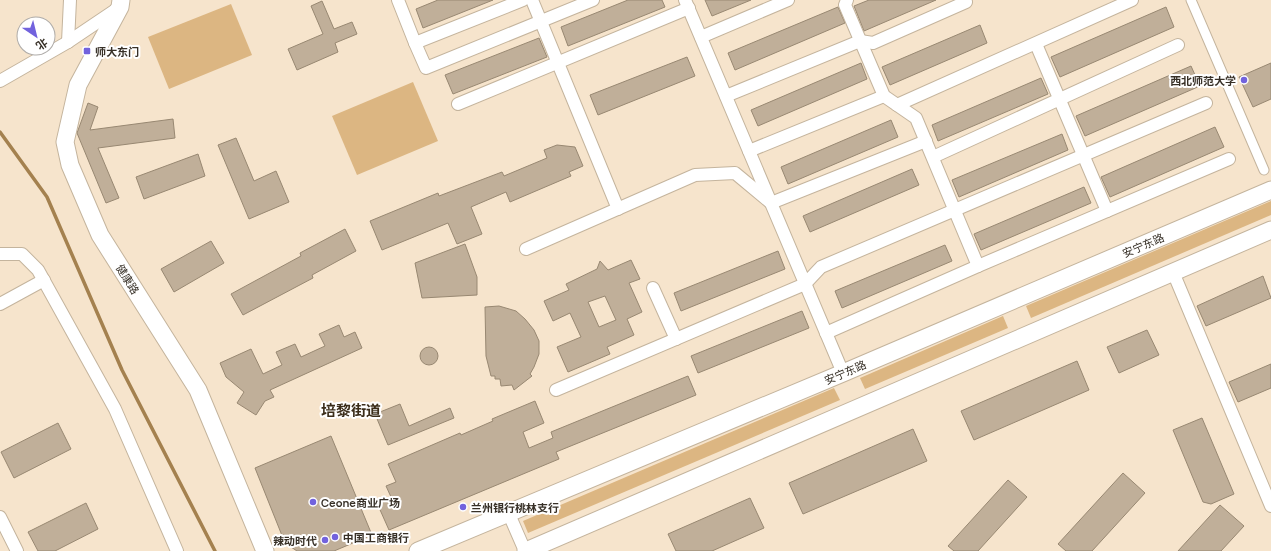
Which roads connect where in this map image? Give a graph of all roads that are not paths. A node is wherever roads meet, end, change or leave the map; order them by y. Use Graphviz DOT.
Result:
graph roads {
  1 [pos="70,0"];
  2 [pos="398,0"];
  3 [pos="523,0"];
  4 [pos="532,0"];
  5 [pos="593,0"];
  6 [pos="788,0"];
  7 [pos="847,0"];
  8 [pos="1132,0"];
  9 [pos="1191,0"];
  10 [pos="123,2"];
  11 [pos="966,2"];
  12 [pos="687,4"];
  13 [pos="541,22"];
  14 [pos="701,37"];
  15 [pos="860,41"];
  16 [pos="68,42"];
  17 [pos="416,43"];
  18 [pos="1036,44"];
  19 [pos="1178,45"];
  20 [pos="558,62"];
  21 [pos="0,81"];
  22 [pos="726,96"];
  23 [pos="884,96"];
  24 [pos="1059,100"];
  25 [pos="1206,103"];
  26 [pos="458,104"];
  27 [pos="898,105"];
  28 [pos="926,141"];
  29 [pos="749,151"];
  30 [pos="1083,155"];
  31 [pos="933,157"];
  32 [pos="1229,159"];
  33 [pos="1264,170"];
  34 [pos="1271,190"];
  35 [pos="771,203"];
  36 [pos="618,209"];
  37 [pos="955,211"];
  38 [pos="1107,211"];
  39 [pos="1271,230"];
  40 [pos="526,249"];
  41 [pos="0,254"];
  42 [pos="978,266"];
  43 [pos="1174,272"];
  44 [pos="44,280"];
  45 [pos="805,284"];
  46 [pos="653,288"];
  47 [pos="0,304"];
  48 [pos="826,333"];
  49 [pos="676,338"];
  50 [pos="843,373"];
  51 [pos="556,390"];
  52 [pos="1271,506"];
  53 [pos="508,512"];
  54 [pos="0,517"];
  55 [pos="17,551"];
  56 [pos="177,551"];
  57 [pos="265,551"];
  58 [pos="418,551"];
  59 [pos="525,551"];
  1 -- 16 [label="street"];
  2 -- 17 [label="street"];
  3 -- 17 [label="street"];
  4 -- 13 [label="street"];
  5 -- 13 [label="street"];
  6 -- 14 [label="street"];
  7 -- 15 [label="street"];
  8 -- 18 [label="street"];
  9 -- 33 [label="street"];
  10 -- 16 [label="street"];
  10 -- 57 [label="main road, 健康路"];
  11 -- 15 [label="street"];
  12 -- 14 [label="street"];
  12 -- 20 [label="street"];
  13 -- 17 [label="street"];
  13 -- 20 [label="street"];
  14 -- 22 [label="street"];
  15 -- 22 [label="street"];
  15 -- 23 [label="street"];
  16 -- 21 [label="street"];
  18 -- 24 [label="street"];
  18 -- 27 [label="street"];
  19 -- 24 [label="street"];
  20 -- 26 [label="street"];
  20 -- 36 [label="street"];
  22 -- 29 [label="street"];
  23 -- 27 [label="street"];
  23 -- 29 [label="street"];
  24 -- 30 [label="street"];
  24 -- 31 [label="street"];
  25 -- 30 [label="street"];
  27 -- 28 [label="street"];
  28 -- 31 [label="street"];
  28 -- 35 [label="street"];
  29 -- 35 [label="street"];
  30 -- 37 [label="street"];
  30 -- 38 [label="street"];
  31 -- 37 [label="street"];
  32 -- 38 [label="street"];
  34 -- 50 [label="main road, 安宁东路"];
  35 -- 36 [label="street"];
  35 -- 45 [label="street"];
  36 -- 40 [label="street"];
  37 -- 42 [label="street"];
  37 -- 45 [label="street"];
  38 -- 42 [label="street"];
  39 -- 43 [label="main road"];
  41 -- 44 [label="street"];
  42 -- 48 [label="street"];
  43 -- 52 [label="street"];
  43 -- 59 [label="main road"];
  44 -- 47 [label="street"];
  44 -- 56 [label="street"];
  45 -- 48 [label="street"];
  45 -- 49 [label="street"];
  46 -- 49 [label="street"];
  48 -- 50 [label="street"];
  49 -- 51 [label="street"];
  50 -- 53 [label="main road, 安宁东路"];
  53 -- 58 [label="main road, 安宁东路"];
  53 -- 59 [label="street"];
  54 -- 55 [label="street"];
}
